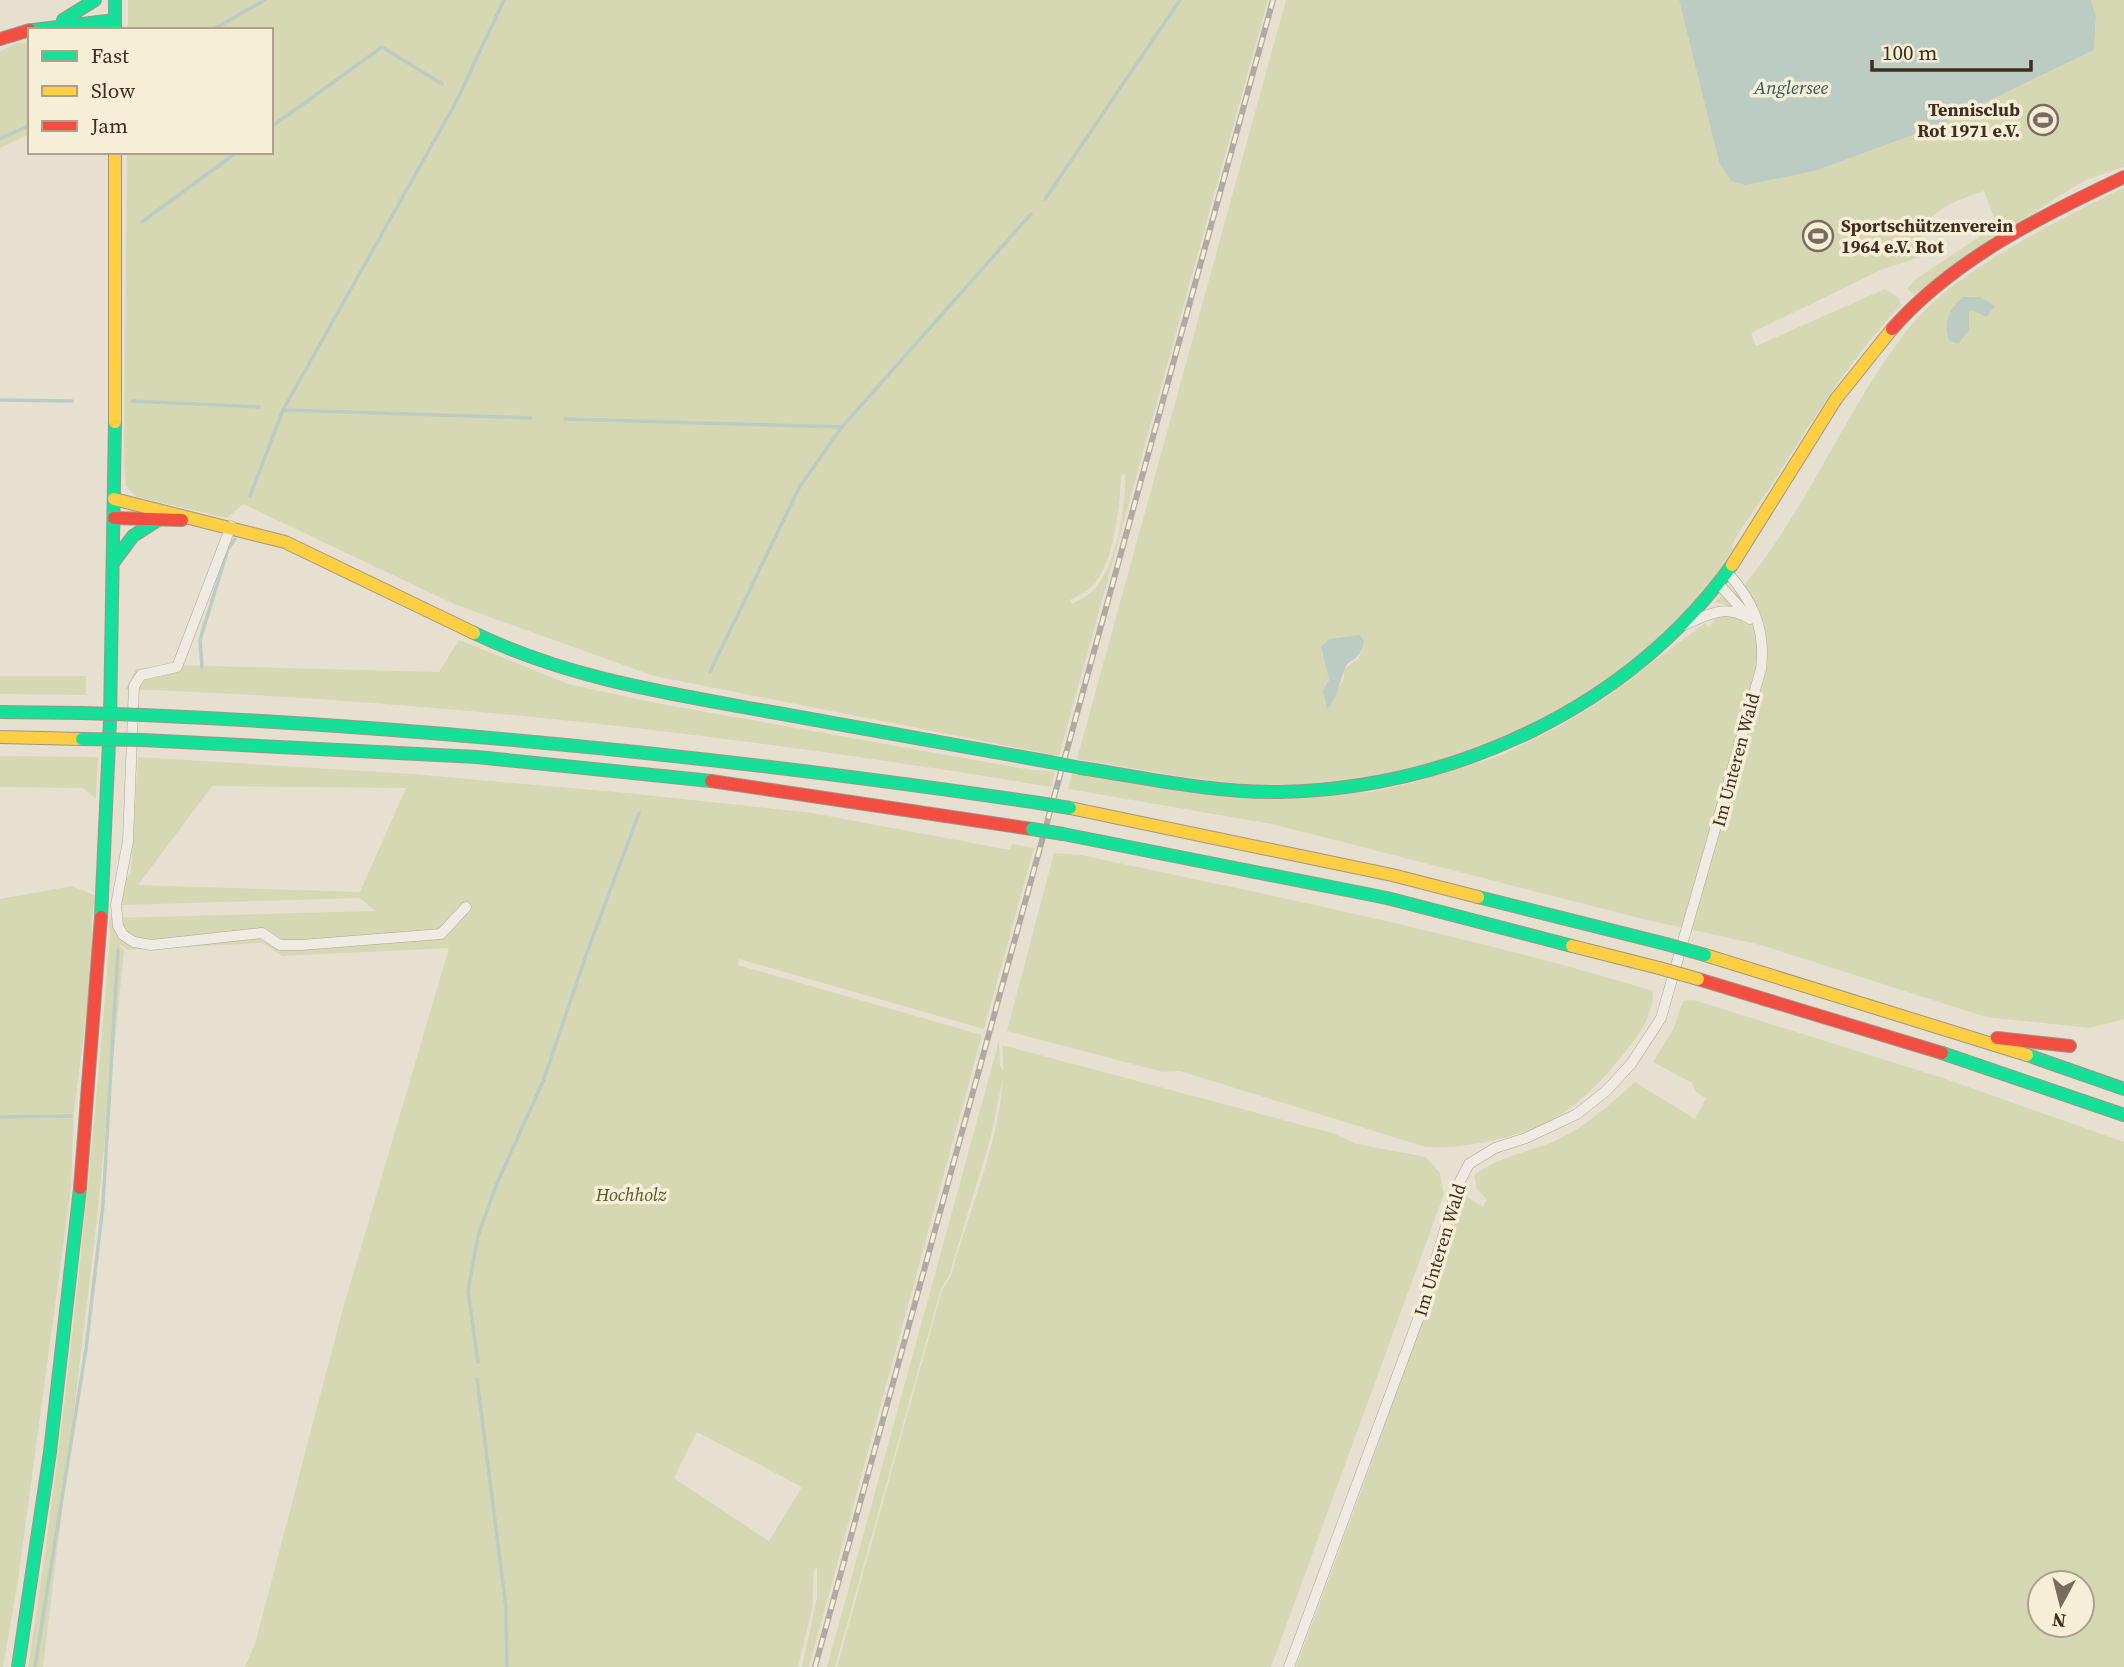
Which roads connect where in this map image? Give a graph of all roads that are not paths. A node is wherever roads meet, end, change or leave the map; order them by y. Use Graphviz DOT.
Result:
graph roads {
  1 [pos="94,0"];
  2 [pos="115,0"];
  3 [pos="54,25"];
  4 [pos="115,25"];
  5 [pos="40,28"];
  6 [pos="28,31"];
  7 [pos="0,39"];
  8 [pos="115,154"];
  9 [pos="2124,177"];
  10 [pos="114,499"];
  11 [pos="114,519"];
  12 [pos="158,520"];
  13 [pos="207,521"];
  14 [pos="231,526"];
  15 [pos="113,562"];
  16 [pos="1727,572"];
  17 [pos="1718,583"];
  18 [pos="1750,618"];
  19 [pos="1680,626"];
  20 [pos="1760,635"];
  21 [pos="0,712"];
  22 [pos="0,737"];
  23 [pos="467,907"];
  24 [pos="1976,1037"];
  25 [pos="2070,1046"];
  26 [pos="2124,1089"];
  27 [pos="2124,1115"];
  28 [pos="18,1667"];
  29 [pos="1290,1667"];
  1 -- 3 [label="main road"];
  2 -- 4 [label="main road"];
  3 -- 4 [label="main road"];
  3 -- 5 [label="main road"];
  6 -- 7 [label="main road"];
  8 -- 10 [label="main road"];
  9 -- 16 [label="main road"];
  10 -- 11 [label="main road"];
  10 -- 13 [label="main road"];
  11 -- 12 [label="main road"];
  11 -- 15 [label="main road"];
  12 -- 13 [label="main road"];
  12 -- 15 [label="main road"];
  13 -- 14 [label="main road"];
  14 -- 19 [label="main road, bridge"];
  14 -- 23 [label="street"];
  15 -- 28 [label="main road"];
  16 -- 17 [label="main road"];
  16 -- 20 [label="street, Im Unteren Wald"];
  17 -- 18 [label="street, Im Unteren Wald"];
  17 -- 19 [label="main road"];
  18 -- 19 [label="street"];
  18 -- 20 [label="street, Im Unteren Wald"];
  20 -- 29 [label="street, Im Unteren Wald"];
  21 -- 24 [label="main road, bridge"];
  22 -- 27 [label="main road, bridge"];
  24 -- 25 [label="main road"];
  24 -- 26 [label="main road"];
}
